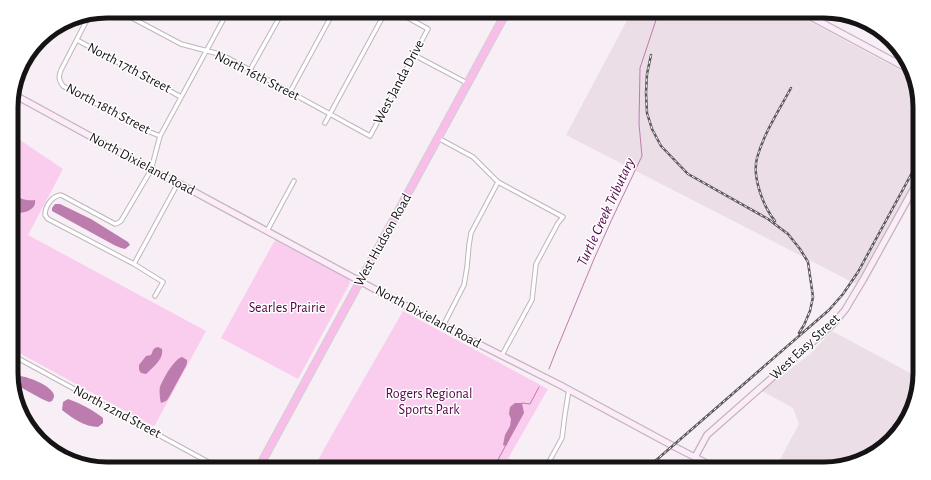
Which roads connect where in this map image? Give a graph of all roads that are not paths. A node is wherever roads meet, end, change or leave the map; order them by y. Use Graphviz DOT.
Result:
graph roads {
  1 [pos="132,18"];
  2 [pos="224,18"];
  3 [pos="278,18"];
  4 [pos="330,18"];
  5 [pos="382,18"];
  6 [pos="408,18"];
  7 [pos="504,18"];
  8 [pos="813,18"];
  9 [pos="87,20"];
  10 [pos="77,40"];
  11 [pos="206,51"];
  12 [pos="414,55"];
  13 [pos="903,66"];
  14 [pos="250,70"];
  15 [pos="468,84"];
  16 [pos="290,92"];
  17 [pos="19,97"];
  18 [pos="181,97"];
  19 [pos="330,114"];
  20 [pos="325,123"];
  21 [pos="160,136"];
  22 [pos="370,136"];
  23 [pos="438,138"];
  24 [pos="150,170"];
  25 [pos="294,181"];
  26 [pos="498,182"];
  27 [pos="178,183"];
  28 [pos="913,190"];
  29 [pos="267,231"];
  30 [pos="134,264"];
  31 [pos="360,281"];
  32 [pos="155,296"];
  33 [pos="443,326"];
  34 [pos="502,355"];
  35 [pos="18,358"];
  36 [pos="569,389"];
  37 [pos="695,457"];
  38 [pos="208,462"];
  39 [pos="262,462"];
  40 [pos="549,462"];
  41 [pos="705,462"];
  1 -- 11 [label="street, North 16th Street"];
  2 -- 11 [label="street"];
  3 -- 14 [label="street"];
  4 -- 16 [label="street"];
  5 -- 19 [label="street"];
  6 -- 12 [label="street, West Janda Drive"];
  7 -- 15 [label="highway, West Hudson Road"];
  8 -- 13 [label="street"];
  9 -- 10 [label="street"];
  10 -- 18 [label="street, North 17th Street"];
  10 -- 21 [label="street, North 18th Street"];
  11 -- 14 [label="street, North 16th Street"];
  11 -- 18 [label="street"];
  12 -- 15 [label="street"];
  12 -- 22 [label="street, West Janda Drive"];
  14 -- 16 [label="street, North 16th Street"];
  15 -- 23 [label="highway, West Hudson Road"];
  16 -- 19 [label="street, North 16th Street"];
  17 -- 24 [label="street, North Dixieland Road"];
  18 -- 21 [label="street"];
  19 -- 20 [label="street"];
  19 -- 22 [label="street, North 16th Street"];
  21 -- 24 [label="street"];
  23 -- 26 [label="street"];
  23 -- 31 [label="highway, West Hudson Road"];
  24 -- 27 [label="street, North Dixieland Road"];
  24 -- 30 [label="street"];
  25 -- 29 [label="street"];
  26 -- 33 [label="street"];
  26 -- 34 [label="street"];
  27 -- 29 [label="street, North Dixieland Road"];
  27 -- 30 [label="street"];
  28 -- 37 [label="street, West Easy Street"];
  29 -- 31 [label="street, North Dixieland Road"];
  30 -- 32 [label="street"];
  31 -- 33 [label="street, North Dixieland Road"];
  31 -- 39 [label="highway, West Hudson Road"];
  33 -- 34 [label="street, North Dixieland Road"];
  34 -- 36 [label="street, North Dixieland Road"];
  35 -- 38 [label="street, North 22nd Street"];
  36 -- 37 [label="street, North Dixieland Road"];
  36 -- 40 [label="street"];
  37 -- 41 [label="street, North Dixieland Road"];
}
